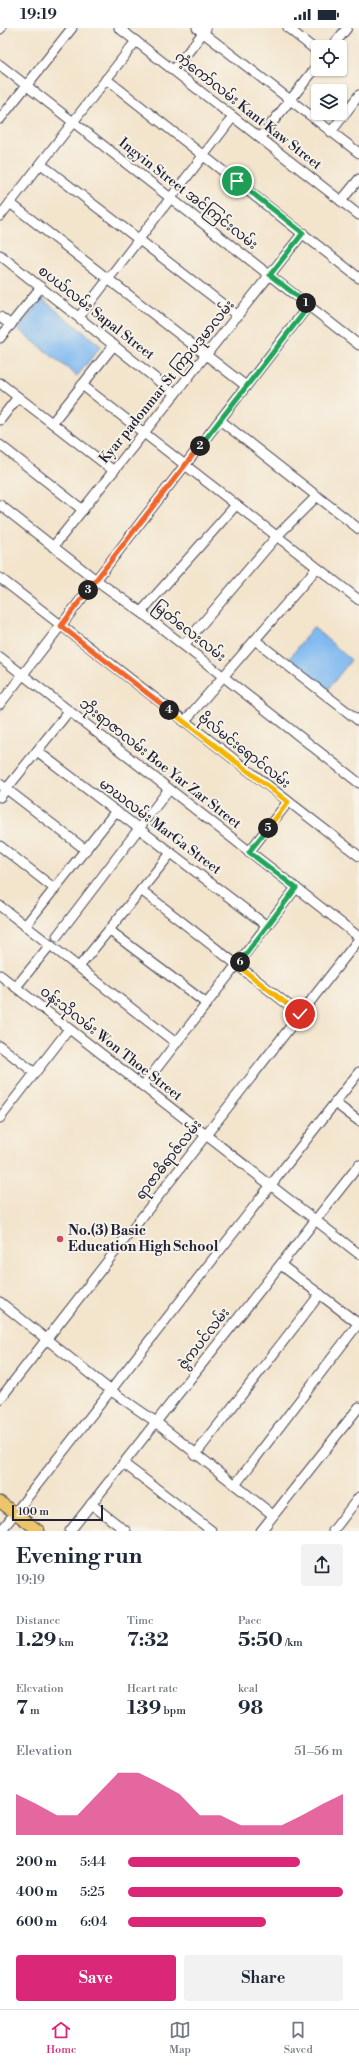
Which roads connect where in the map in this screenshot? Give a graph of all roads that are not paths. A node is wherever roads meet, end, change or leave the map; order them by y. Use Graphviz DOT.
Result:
graph roads {
  1 [pos="72,28"];
  2 [pos="119,28"];
  3 [pos="288,28"];
  4 [pos="347,28"];
  5 [pos="202,30"];
  6 [pos="338,40"];
  7 [pos="136,41"];
  8 [pos="311,46"];
  9 [pos="0,65"];
  10 [pos="174,70"];
  11 [pos="311,74"];
  12 [pos="106,79"];
  13 [pos="26,86"];
  14 [pos="359,96"];
  15 [pos="290,100"];
  16 [pos="233,117"];
  17 [pos="0,119"];
  18 [pos="73,122"];
  19 [pos="331,132"];
  20 [pos="260,138"];
  21 [pos="359,153"];
  22 [pos="204,155"];
  23 [pos="41,164"];
  24 [pos="359,179"];
  25 [pos="171,198"];
  26 [pos="341,201"];
  27 [pos="10,203"];
  28 [pos="359,215"];
  29 [pos="0,216"];
  30 [pos="303,233"];
  31 [pos="139,240"];
  32 [pos="0,255"];
  33 [pos="357,273"];
  34 [pos="270,275"];
  35 [pos="108,279"];
  36 [pos="41,287"];
  37 [pos="309,306"];
  38 [pos="238,316"];
  39 [pos="0,317"];
  40 [pos="79,317"];
  41 [pos="11,325"];
  42 [pos="0,338"];
  43 [pos="114,345"];
  44 [pos="359,345"];
  45 [pos="206,355"];
  46 [pos="0,383"];
  47 [pos="82,385"];
  48 [pos="246,386"];
  49 [pos="175,394"];
  50 [pos="18,397"];
  51 [pos="0,420"];
  52 [pos="221,421"];
  53 [pos="52,423"];
  54 [pos="144,433"];
  55 [pos="0,445"];
  56 [pos="185,465"];
  57 [pos="114,471"];
  58 [pos="317,496"];
  59 [pos="0,505"];
  60 [pos="236,505"];
  61 [pos="83,510"];
  62 [pos="357,524"];
  63 [pos="277,536"];
  64 [pos="53,547"];
  65 [pos="317,568"];
  66 [pos="0,578"];
  67 [pos="96,580"];
  68 [pos="359,600"];
  69 [pos="141,612"];
  70 [pos="61,626"];
  71 [pos="255,640"];
  72 [pos="184,645"];
  73 [pos="0,657"];
  74 [pos="23,675"];
  75 [pos="223,677"];
  76 [pos="0,704"];
  77 [pos="69,711"];
  78 [pos="359,721"];
  79 [pos="184,722"];
  80 [pos="37,751"];
  81 [pos="359,783"];
  82 [pos="3,786"];
  83 [pos="170,789"];
  84 [pos="0,797"];
  85 [pos="288,802"];
  86 [pos="116,811"];
  87 [pos="140,829"];
  88 [pos="0,846"];
  89 [pos="86,850"];
  90 [pos="249,852"];
  91 [pos="171,853"];
  92 [pos="359,856"];
  93 [pos="296,888"];
  94 [pos="55,889"];
  95 [pos="141,890"];
  96 [pos="0,906"];
  97 [pos="25,926"];
  98 [pos="267,926"];
  99 [pos="109,930"];
  100 [pos="57,936"];
  101 [pos="359,938"];
  102 [pos="50,945"];
  103 [pos="237,965"];
  104 [pos="79,968"];
  105 [pos="0,975"];
  106 [pos="16,988"];
  107 [pos="207,1004"];
  108 [pos="300,1014"];
  109 [pos="69,1029"];
  110 [pos="176,1043"];
  111 [pos="0,1046"];
  112 [pos="359,1072"];
  113 [pos="35,1073"];
  114 [pos="143,1086"];
  115 [pos="335,1103"];
  116 [pos="3,1108"];
  117 [pos="0,1118"];
  118 [pos="359,1121"];
  119 [pos="206,1136"];
  120 [pos="359,1165"];
  121 [pos="271,1186"];
  122 [pos="315,1219"];
  123 [pos="357,1250"];
  124 [pos="281,1265"];
  125 [pos="320,1294"];
  126 [pos="0,1302"];
  127 [pos="359,1324"];
  128 [pos="47,1338"];
  129 [pos="110,1390"];
  130 [pos="0,1398"];
  131 [pos="359,1407"];
  132 [pos="156,1422"];
  133 [pos="195,1455"];
  134 [pos="123,1463"];
  135 [pos="235,1485"];
  136 [pos="359,1497"];
  137 [pos="0,1502"];
  138 [pos="91,1504"];
  139 [pos="15,1513"];
  140 [pos="274,1515"];
  141 [pos="1,1531"];
  142 [pos="39,1531"];
  143 [pos="70,1531"];
  144 [pos="126,1531"];
  145 [pos="212,1531"];
  146 [pos="261,1531"];
  147 [pos="333,1531"];
  1 -- 13 [label="street"];
  2 -- 7 [label="street, ကံ့ကော်လမ်း Kant Kaw Street"];
  3 -- 8 [label="street"];
  4 -- 6 [label="street"];
  5 -- 10 [label="street"];
  5 -- 15 [label="street"];
  7 -- 10 [label="street, ကံ့ကော်လမ်း Kant Kaw Street"];
  7 -- 12 [label="street"];
  9 -- 13 [label="street, Ingyin Street အင်ကြင်းလမ်း"];
  10 -- 16 [label="street, ကံ့ကော်လမ်း Kant Kaw Street"];
  11 -- 15 [label="street"];
  12 -- 18 [label="street"];
  12 -- 22 [label="street"];
  13 -- 17 [label="street"];
  13 -- 18 [label="street, Ingyin Street အင်ကြင်းလမ်း"];
  14 -- 19 [label="street"];
  15 -- 19 [label="street"];
  15 -- 20 [label="street"];
  16 -- 20 [label="street, ကံ့ကော်လမ်း Kant Kaw Street"];
  16 -- 22 [label="street"];
  18 -- 23 [label="street"];
  18 -- 25 [label="street, Ingyin Street အင်ကြင်းလမ်း"];
  19 -- 21 [label="street"];
  20 -- 26 [label="street, ကံ့ကော်လမ်း Kant Kaw Street"];
  22 -- 25 [label="street"];
  22 -- 30 [label="street"];
  23 -- 27 [label="street"];
  23 -- 31 [label="street"];
  24 -- 26 [label="street"];
  25 -- 31 [label="street"];
  25 -- 34 [label="street, Ingyin Street အင်ကြင်းလမ်း"];
  26 -- 28 [label="street, ကံ့ကော်လမ်း Kant Kaw Street"];
  27 -- 29 [label="street"];
  27 -- 35 [label="street"];
  30 -- 33 [label="street"];
  30 -- 34 [label="street, Kyar padonmar St ကြာပဒုမာလမ်း"];
  31 -- 35 [label="street"];
  31 -- 38 [label="street"];
  32 -- 36 [label="street, စပယ်လမ်း Sapal Street"];
  34 -- 37 [label="street, Ingyin Street အင်ကြင်းလမ်း"];
  34 -- 38 [label="street, Kyar padonmar St ကြာပဒုမာလမ်း"];
  35 -- 40 [label="street"];
  35 -- 45 [label="street"];
  36 -- 40 [label="street, စပယ်လမ်း Sapal Street"];
  36 -- 41 [label="street"];
  37 -- 44 [label="street, Ingyin Street အင်ကြင်းလမ်း"];
  37 -- 48 [label="street"];
  38 -- 45 [label="street, Kyar padonmar St ကြာပဒုမာလမ်း"];
  39 -- 41 [label="street"];
  40 -- 43 [label="street, စပယ်လမ်း Sapal Street"];
  41 -- 42 [label="street"];
  43 -- 47 [label="street"];
  43 -- 49 [label="street, စပယ်လမ်း Sapal Street"];
  45 -- 48 [label="street"];
  45 -- 49 [label="street, Kyar padonmar St ကြာပဒုမာလမ်း"];
  46 -- 50 [label="street"];
  47 -- 53 [label="street"];
  47 -- 54 [label="street"];
  48 -- 52 [label="street"];
  49 -- 54 [label="street, Kyar padonmar St ကြာပဒုမာလမ်း"];
  50 -- 51 [label="street"];
  50 -- 53 [label="street"];
  52 -- 56 [label="street"];
  52 -- 58 [label="street"];
  53 -- 57 [label="street"];
  54 -- 56 [label="street"];
  54 -- 57 [label="street, Kyar padonmar St ကြာပဒုမာလမ်း"];
  55 -- 61 [label="street"];
  56 -- 60 [label="street"];
  56 -- 67 [label="street"];
  57 -- 61 [label="street, Kyar padonmar St ကြာပဒုမာလမ်း"];
  58 -- 62 [label="street"];
  58 -- 63 [label="street"];
  59 -- 64 [label="street, မြတ်လေးလမ်း"];
  60 -- 63 [label="street"];
  60 -- 69 [label="street"];
  61 -- 64 [label="street, Kyar padonmar St ကြာပဒုမာလမ်း"];
  63 -- 65 [label="street"];
  63 -- 72 [label="street"];
  64 -- 67 [label="street, မြတ်လေးလမ်း"];
  65 -- 68 [label="street"];
  65 -- 71 [label="street"];
  66 -- 70 [label="street, ဗိုလ်မင်းရောင်လမ်း"];
  67 -- 69 [label="street, မြတ်လေးလမ်း"];
  67 -- 70 [label="street"];
  69 -- 72 [label="street, မြတ်လေးလမ်း"];
  70 -- 74 [label="street"];
  70 -- 79 [label="street, ဗိုလ်မင်းရောင်လမ်း"];
  71 -- 75 [label="street"];
  71 -- 78 [label="street"];
  72 -- 75 [label="street, မြတ်လေးလမ်း"];
  73 -- 74 [label="street, ဘိုးရာဇာလမ်း Boe Yar Zar Street"];
  74 -- 76 [label="street"];
  74 -- 77 [label="street, ဘိုးရာဇာလမ်း Boe Yar Zar Street"];
  75 -- 79 [label="street"];
  75 -- 81 [label="street, မြတ်လေးလမ်း"];
  77 -- 80 [label="street"];
  77 -- 83 [label="street, ဘိုးရာဇာလမ်း Boe Yar Zar Street"];
  79 -- 85 [label="street, ဗိုလ်မင်းရောင်လမ်း"];
  80 -- 82 [label="street"];
  80 -- 86 [label="street, မာဃလမ်း MarGa Street"];
  82 -- 84 [label="street"];
  82 -- 89 [label="street"];
  83 -- 87 [label="street"];
  83 -- 90 [label="street, ဘိုးရာဇာလမ်း Boe Yar Zar Street"];
  85 -- 90 [label="street"];
  85 -- 92 [label="street, ဗိုလ်မင်းရောင်လမ်း"];
  86 -- 87 [label="street, မာဃလမ်း MarGa Street"];
  86 -- 89 [label="street"];
  87 -- 91 [label="street, မာဃလမ်း MarGa Street"];
  87 -- 100 [label="street"];
  88 -- 94 [label="street"];
  89 -- 94 [label="street"];
  90 -- 93 [label="street, ဘိုးရာဇာလမ်း Boe Yar Zar Street"];
  91 -- 95 [label="street"];
  91 -- 98 [label="street, မာဃလမ်း MarGa Street"];
  93 -- 98 [label="street"];
  93 -- 101 [label="street, ဘိုးရာဇာလမ်း Boe Yar Zar Street"];
  94 -- 97 [label="street"];
  95 -- 99 [label="street"];
  95 -- 103 [label="street"];
  96 -- 97 [label="street"];
  97 -- 102 [label="street"];
  98 -- 103 [label="street"];
  99 -- 104 [label="street"];
  99 -- 107 [label="street"];
  101 -- 108 [label="street, ရာဇာဓိရာဇ်လမ်း"];
  102 -- 104 [label="street"];
  102 -- 106 [label="street"];
  103 -- 107 [label="street"];
  103 -- 108 [label="street"];
  104 -- 110 [label="street"];
  105 -- 106 [label="street, ဝန်းသိုလမ်း Won Thoe Street"];
  106 -- 109 [label="street, ဝန်းသိုလမ်း Won Thoe Street"];
  107 -- 110 [label="street"];
  108 -- 119 [label="street, ရာဇာဓိရာဇ်လမ်း"];
  109 -- 113 [label="street"];
  109 -- 114 [label="street, ဝန်းသိုလမ်း Won Thoe Street"];
  110 -- 114 [label="street"];
  111 -- 113 [label="street"];
  112 -- 115 [label="street"];
  113 -- 116 [label="street"];
  114 -- 119 [label="street, ဝန်းသိုလမ်း Won Thoe Street"];
  115 -- 118 [label="street"];
  115 -- 121 [label="street"];
  116 -- 117 [label="street"];
  119 -- 121 [label="street, ဝန်းသိုလမ်း Won Thoe Street"];
  119 -- 128 [label="street, ရာဇာဓိရာဇ်လမ်း"];
  120 -- 122 [label="street, ဇွဲကပင်လမ်း"];
  121 -- 122 [label="street, ဝန်းသိုလမ်း Won Thoe Street"];
  121 -- 129 [label="street"];
  122 -- 123 [label="street, ဝန်းသိုလမ်း Won Thoe Street"];
  122 -- 124 [label="street, ဇွဲကပင်လမ်း"];
  124 -- 125 [label="street"];
  124 -- 132 [label="street, ဇွဲကပင်လမ်း"];
  125 -- 127 [label="street"];
  125 -- 133 [label="street"];
  126 -- 128 [label="street"];
  127 -- 135 [label="street"];
  128 -- 129 [label="street"];
  128 -- 130 [label="street, ရာဇာဓိရာဇ်လမ်း"];
  129 -- 132 [label="street"];
  129 -- 139 [label="street"];
  131 -- 140 [label="street"];
  132 -- 133 [label="street"];
  132 -- 134 [label="street, ဇွဲကပင်လမ်း"];
  133 -- 135 [label="street"];
  134 -- 138 [label="street, ဇွဲကပင်လမ်း"];
  134 -- 145 [label="street"];
  135 -- 140 [label="street"];
  136 -- 147 [label="street"];
  137 -- 139 [label="main road"];
  138 -- 143 [label="street, ဇွဲကပင်လမ်း"];
  138 -- 144 [label="street"];
  139 -- 141 [label="street"];
  139 -- 142 [label="main road"];
  140 -- 146 [label="street"];
}
